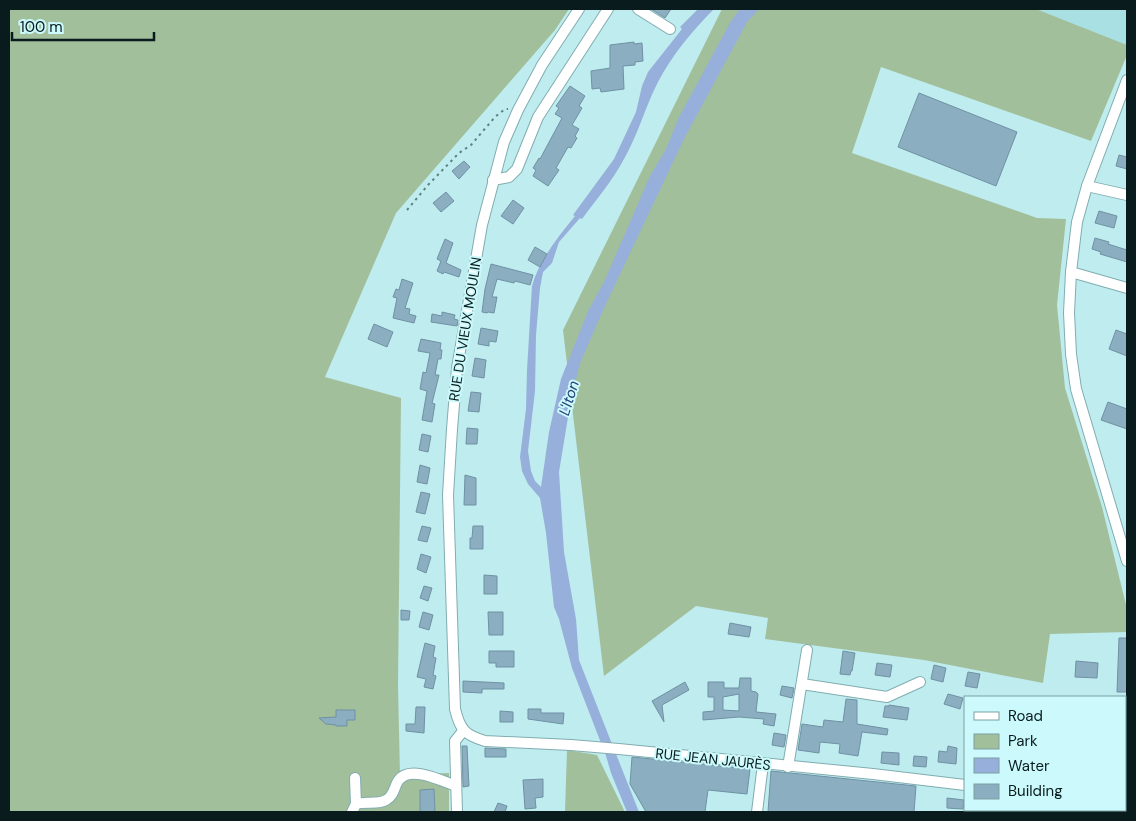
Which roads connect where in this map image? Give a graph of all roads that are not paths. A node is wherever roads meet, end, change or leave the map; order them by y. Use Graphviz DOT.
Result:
graph roads {
  1 [pos="579,9"];
  2 [pos="608,9"];
  3 [pos="638,9"];
  4 [pos="670,28"];
  5 [pos="1127,80"];
  6 [pos="1125,91"];
  7 [pos="493,180"];
  8 [pos="1087,186"];
  9 [pos="1127,195"];
  10 [pos="1071,272"];
  11 [pos="1127,288"];
  12 [pos="1127,561"];
  13 [pos="807,650"];
  14 [pos="920,682"];
  15 [pos="802,684"];
  16 [pos="463,731"];
  17 [pos="763,764"];
  18 [pos="788,767"];
  19 [pos="355,778"];
  20 [pos="964,785"];
  21 [pos="456,786"];
  22 [pos="354,808"];
  23 [pos="457,812"];
  24 [pos="757,812"];
  1 -- 7 [label="street, RUE DU VIEUX MOULIN"];
  2 -- 7 [label="street"];
  3 -- 4 [label="street"];
  5 -- 6 [label="street"];
  6 -- 8 [label="street"];
  7 -- 16 [label="street, RUE DU VIEUX MOULIN"];
  8 -- 9 [label="street"];
  8 -- 10 [label="street"];
  10 -- 11 [label="street"];
  10 -- 12 [label="street"];
  13 -- 15 [label="street"];
  14 -- 15 [label="street"];
  15 -- 18 [label="street"];
  16 -- 17 [label="street, RUE JEAN JAURÈS"];
  16 -- 21 [label="street"];
  17 -- 18 [label="street, RUE JEAN JAURÈS"];
  17 -- 24 [label="street"];
  18 -- 20 [label="street, RUE JEAN JAURÈS"];
  19 -- 22 [label="street"];
  21 -- 22 [label="street"];
  21 -- 23 [label="street"];
}
